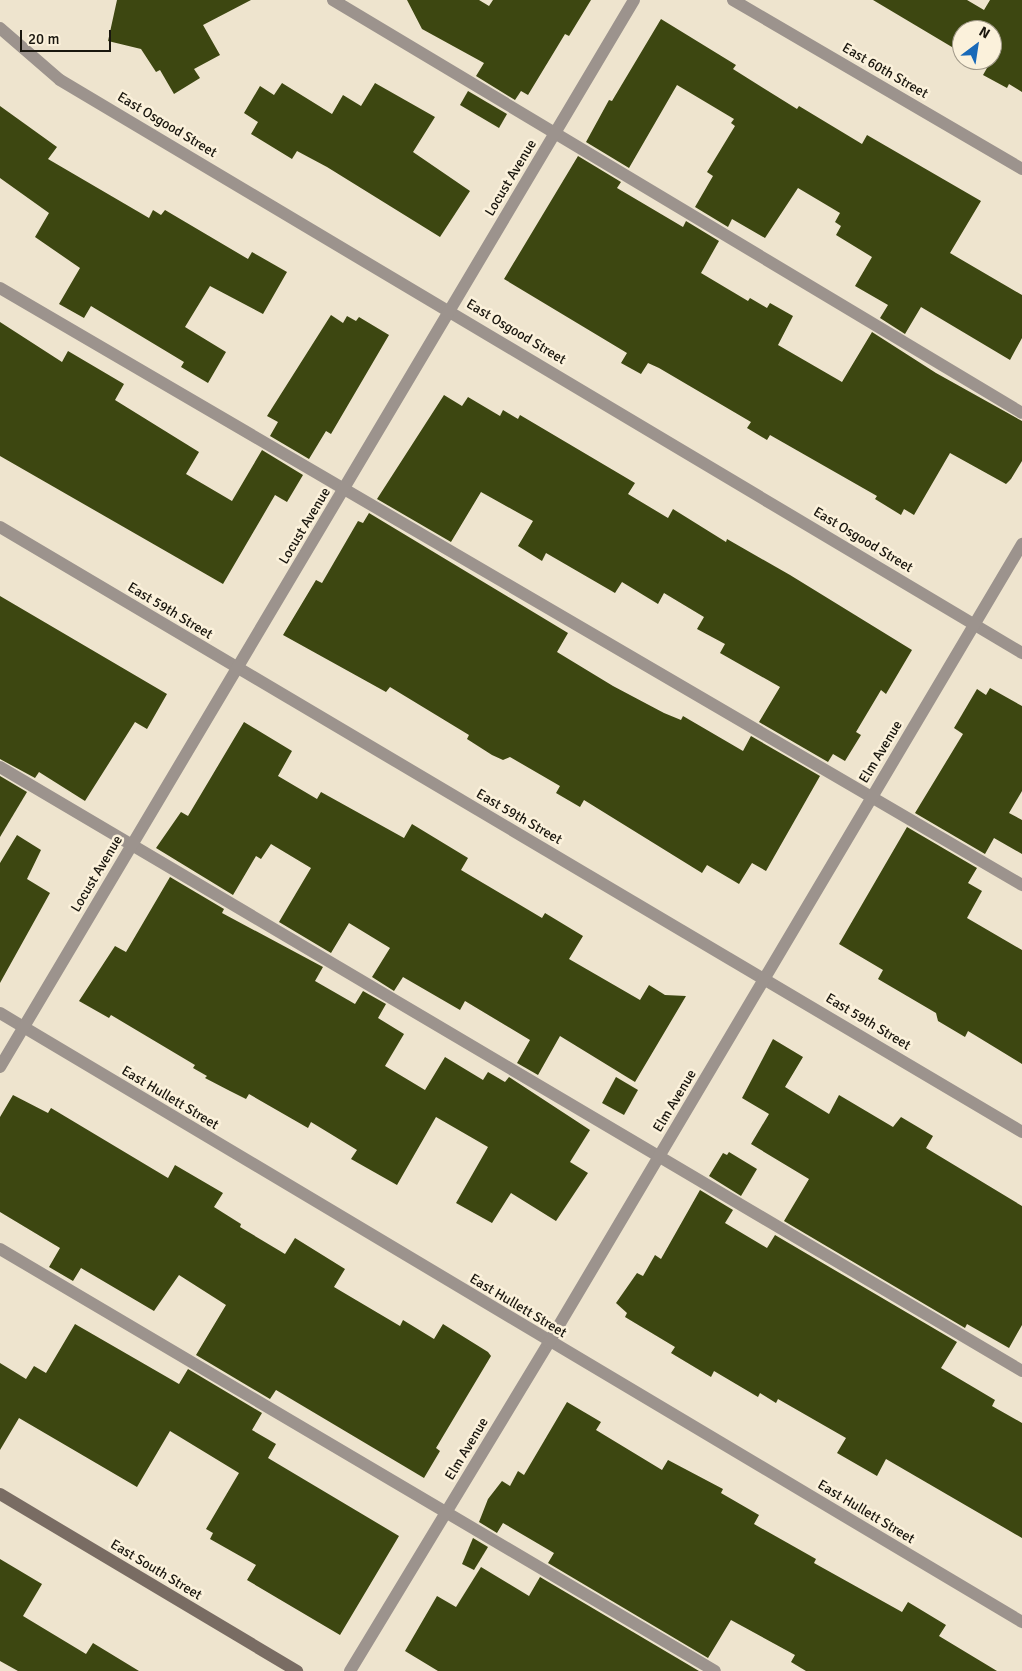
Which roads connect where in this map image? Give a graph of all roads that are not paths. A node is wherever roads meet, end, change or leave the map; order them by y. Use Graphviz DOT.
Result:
graph roads {
  1 [pos="333,0"];
  2 [pos="634,0"];
  3 [pos="734,0"];
  4 [pos="0,28"];
  5 [pos="554,135"];
  6 [pos="1022,168"];
  7 [pos="0,288"];
  8 [pos="450,310"];
  9 [pos="1022,414"];
  10 [pos="345,488"];
  11 [pos="0,527"];
  12 [pos="1022,544"];
  13 [pos="974,625"];
  14 [pos="1022,653"];
  15 [pos="237,669"];
  16 [pos="0,767"];
  17 [pos="872,797"];
  18 [pos="132,846"];
  19 [pos="1022,885"];
  20 [pos="764,978"];
  21 [pos="0,1013"];
  22 [pos="24,1027"];
  23 [pos="0,1067"];
  24 [pos="1022,1132"];
  25 [pos="660,1155"];
  26 [pos="0,1249"];
  27 [pos="549,1342"];
  28 [pos="1022,1371"];
  29 [pos="0,1494"];
  30 [pos="447,1511"];
  31 [pos="1022,1622"];
  32 [pos="297,1671"];
  33 [pos="350,1671"];
  34 [pos="715,1671"];
  1 -- 5 [label="street"];
  2 -- 5 [label="street, Locust Avenue"];
  3 -- 6 [label="street, East 60th Street"];
  4 -- 8 [label="street, East Osgood Street"];
  5 -- 8 [label="street, Locust Avenue"];
  5 -- 9 [label="street"];
  7 -- 10 [label="street"];
  8 -- 10 [label="street, Locust Avenue"];
  8 -- 13 [label="street, East Osgood Street"];
  10 -- 15 [label="street, Locust Avenue"];
  10 -- 17 [label="street"];
  11 -- 15 [label="street, East 59th Street"];
  12 -- 13 [label="street, Elm Avenue"];
  13 -- 14 [label="street, East Osgood Street"];
  13 -- 17 [label="street, Elm Avenue"];
  15 -- 18 [label="street, Locust Avenue"];
  15 -- 20 [label="street, East 59th Street"];
  16 -- 18 [label="street"];
  17 -- 19 [label="street"];
  17 -- 20 [label="street, Elm Avenue"];
  18 -- 22 [label="street, Locust Avenue"];
  18 -- 25 [label="street"];
  20 -- 24 [label="street, East 59th Street"];
  20 -- 25 [label="street, Elm Avenue"];
  21 -- 22 [label="street, East Hullett Street"];
  22 -- 23 [label="street, Locust Avenue"];
  22 -- 27 [label="street, East Hullett Street"];
  25 -- 27 [label="street, Elm Avenue"];
  25 -- 28 [label="street"];
  26 -- 30 [label="street"];
  27 -- 30 [label="street, Elm Avenue"];
  27 -- 31 [label="street, East Hullett Street"];
  29 -- 32 [label="street, East South Street"];
  30 -- 33 [label="street, Elm Avenue"];
  30 -- 34 [label="street"];
}
